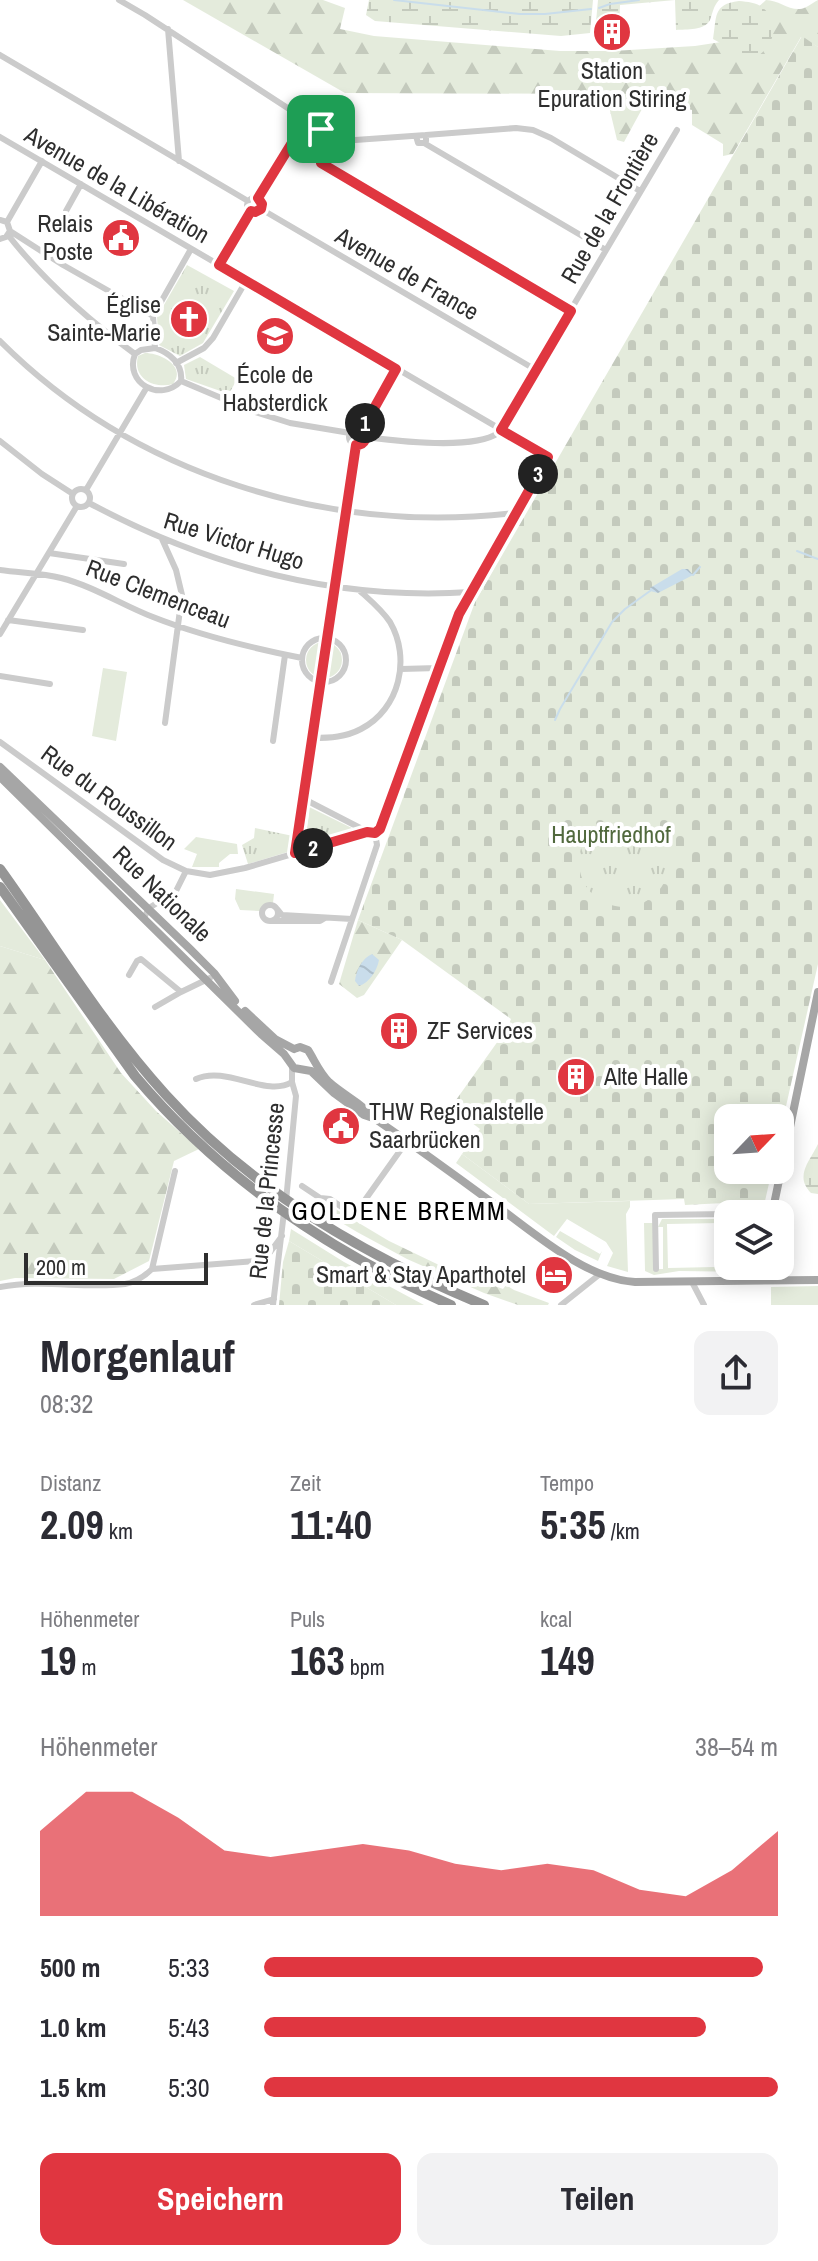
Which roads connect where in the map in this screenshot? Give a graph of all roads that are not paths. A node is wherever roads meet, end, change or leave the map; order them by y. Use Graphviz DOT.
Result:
graph roads {
  1 [pos="119,0"];
  2 [pos="168,29"];
  3 [pos="0,55"];
  4 [pos="306,120"];
  5 [pos="677,130"];
  6 [pos="426,135"];
  7 [pos="416,136"];
  8 [pos="0,137"];
  9 [pos="335,138"];
  10 [pos="424,143"];
  11 [pos="290,146"];
  12 [pos="42,161"];
  13 [pos="179,161"];
  14 [pos="321,163"];
  15 [pos="81,184"];
  16 [pos="640,191"];
  17 [pos="258,198"];
  18 [pos="248,201"];
  19 [pos="261,209"];
  20 [pos="251,211"];
  21 [pos="3,221"];
  22 [pos="85,229"];
  23 [pos="9,233"];
  24 [pos="0,239"];
  25 [pos="191,249"];
  26 [pos="606,250"];
  27 [pos="219,265"];
  28 [pos="246,281"];
  29 [pos="571,311"];
  30 [pos="153,316"];
  31 [pos="0,341"];
  32 [pos="155,348"];
  33 [pos="135,354"];
  34 [pos="176,363"];
  35 [pos="396,369"];
  36 [pos="536,370"];
  37 [pos="181,381"];
  38 [pos="147,387"];
  39 [pos="501,430"];
  40 [pos="120,433"];
  41 [pos="350,433"];
  42 [pos="364,434"];
  43 [pos="0,441"];
  44 [pos="356,445"];
  45 [pos="86,490"];
  46 [pos="73,494"];
  47 [pos="89,503"];
  48 [pos="77,506"];
  49 [pos="346,512"];
  50 [pos="515,513"];
  51 [pos="162,539"];
  52 [pos="49,553"];
  53 [pos="124,564"];
  54 [pos="0,570"];
  55 [pos="36,575"];
  56 [pos="335,587"];
  57 [pos="360,590"];
  58 [pos="471,592"];
  59 [pos="8,620"];
  60 [pos="178,625"];
  61 [pos="83,630"];
  62 [pos="0,634"];
  63 [pos="328,638"];
  64 [pos="285,655"];
  65 [pos="302,658"];
  66 [pos="438,668"];
  67 [pos="401,669"];
  68 [pos="0,676"];
  69 [pos="321,681"];
  70 [pos="50,684"];
  71 [pos="165,723"];
  72 [pos="313,738"];
  73 [pos="273,741"];
  74 [pos="0,742"];
  75 [pos="0,767"];
  76 [pos="0,777"];
  77 [pos="304,799"];
  78 [pos="369,833"];
  79 [pos="295,853"];
  80 [pos="0,869"];
  81 [pos="186,871"];
  82 [pos="0,887"];
  83 [pos="278,910"];
  84 [pos="152,911"];
  85 [pos="144,918"];
  86 [pos="325,918"];
  87 [pos="352,919"];
  88 [pos="273,921"];
  89 [pos="129,975"];
  90 [pos="206,979"];
  91 [pos="218,979"];
  92 [pos="331,982"];
  93 [pos="181,992"];
  94 [pos="818,992"];
  95 [pos="155,1007"];
  96 [pos="294,1049"];
  97 [pos="312,1057"];
  98 [pos="296,1066"];
  99 [pos="196,1079"];
  100 [pos="292,1082"];
  101 [pos="374,1118"];
  102 [pos="407,1141"];
  103 [pos="175,1171"];
  104 [pos="302,1186"];
  105 [pos="269,1194"];
  106 [pos="775,1200"];
  107 [pos="714,1214"];
  108 [pos="282,1236"];
  109 [pos="152,1269"];
  110 [pos="656,1269"];
  111 [pos="600,1274"];
  112 [pos="774,1280"];
  113 [pos="794,1280"];
  114 [pos="818,1280"];
  115 [pos="692,1282"];
  116 [pos="0,1287"];
  117 [pos="274,1302"];
  118 [pos="254,1305"];
  119 [pos="451,1305"];
  120 [pos="484,1305"];
  121 [pos="561,1305"];
  122 [pos="704,1305"];
  1 -- 2 [label="street"];
  2 -- 4 [label="street"];
  2 -- 13 [label="street"];
  3 -- 13 [label="street"];
  4 -- 9 [label="street"];
  4 -- 11 [label="street"];
  5 -- 16 [label="street, Rue de la Frontière"];
  6 -- 7 [label="street"];
  6 -- 10 [label="street"];
  6 -- 16 [label="street"];
  7 -- 9 [label="street"];
  7 -- 10 [label="street"];
  8 -- 12 [label="street, Avenue de la Libération"];
  9 -- 14 [label="street"];
  10 -- 26 [label="street"];
  11 -- 14 [label="street"];
  11 -- 17 [label="street"];
  12 -- 15 [label="street, Avenue de la Libération"];
  12 -- 21 [label="street"];
  13 -- 18 [label="street"];
  14 -- 29 [label="street"];
  15 -- 22 [label="street"];
  15 -- 25 [label="street, Avenue de la Libération"];
  16 -- 26 [label="street, Rue de la Frontière"];
  17 -- 18 [label="street"];
  17 -- 19 [label="street"];
  18 -- 20 [label="street"];
  19 -- 20 [label="street"];
  19 -- 36 [label="street, Avenue de France"];
  20 -- 27 [label="street"];
  21 -- 23 [label="street"];
  23 -- 24 [label="street"];
  23 -- 30 [label="street"];
  23 -- 33 [label="street"];
  25 -- 27 [label="street, Avenue de la Libération"];
  25 -- 30 [label="street"];
  26 -- 29 [label="street, Rue de la Frontière"];
  27 -- 28 [label="street, Avenue de la Libération"];
  28 -- 34 [label="street"];
  28 -- 35 [label="street, Avenue de la Libération"];
  29 -- 36 [label="street, Rue de la Frontière"];
  30 -- 32 [label="street"];
  31 -- 40 [label="street"];
  32 -- 33 [label="street"];
  32 -- 34 [label="street"];
  33 -- 38 [label="street"];
  34 -- 37 [label="street"];
  35 -- 39 [label="street, Avenue de la Libération"];
  35 -- 42 [label="street"];
  36 -- 39 [label="street, Rue de la Frontière"];
  37 -- 38 [label="street"];
  37 -- 41 [label="street"];
  38 -- 40 [label="street"];
  39 -- 42 [label="street"];
  39 -- 50 [label="street, Avenue de la Libération"];
  40 -- 45 [label="street"];
  40 -- 49 [label="street"];
  41 -- 42 [label="street"];
  41 -- 44 [label="street"];
  42 -- 44 [label="street"];
  43 -- 46 [label="street"];
  44 -- 49 [label="street"];
  45 -- 46 [label="street"];
  45 -- 47 [label="street"];
  46 -- 48 [label="street"];
  47 -- 48 [label="street"];
  47 -- 51 [label="street, Rue Victor Hugo"];
  48 -- 52 [label="street"];
  49 -- 50 [label="street"];
  49 -- 56 [label="street"];
  50 -- 58 [label="street"];
  51 -- 56 [label="street, Rue Victor Hugo"];
  51 -- 60 [label="street"];
  52 -- 53 [label="street"];
  52 -- 55 [label="street"];
  54 -- 55 [label="street, Rue Clemenceau"];
  55 -- 59 [label="street"];
  55 -- 60 [label="street, Rue Clemenceau"];
  56 -- 57 [label="street, Rue Victor Hugo"];
  56 -- 63 [label="street"];
  57 -- 58 [label="street, Rue Victor Hugo"];
  57 -- 67 [label="street"];
  58 -- 66 [label="street"];
  59 -- 61 [label="street"];
  59 -- 62 [label="street"];
  60 -- 64 [label="street, Rue Clemenceau"];
  60 -- 71 [label="street"];
  63 -- 65 [label="street"];
  63 -- 69 [label="street"];
  63 -- 69 [label="street"];
  64 -- 65 [label="street, Rue Clemenceau"];
  64 -- 73 [label="street"];
  65 -- 69 [label="street"];
  66 -- 67 [label="street"];
  66 -- 78 [label="street"];
  67 -- 72 [label="street"];
  68 -- 70 [label="street"];
  69 -- 72 [label="street"];
  72 -- 77 [label="street"];
  74 -- 81 [label="street, Rue du Roussillon"];
  75 -- 84 [label="main road, Rue Nationale"];
  76 -- 85 [label="main road, Rue Nationale"];
  77 -- 78 [label="street"];
  77 -- 79 [label="street"];
  78 -- 79 [label="street, Rue du Roussillon"];
  78 -- 87 [label="street"];
  79 -- 81 [label="street, Rue du Roussillon"];
  80 -- 105 [label="highway"];
  81 -- 84 [label="street"];
  82 -- 105 [label="highway"];
  83 -- 86 [label="street"];
  83 -- 88 [label="street"];
  83 -- 88 [label="street"];
  84 -- 85 [label="street"];
  84 -- 91 [label="main road, Rue Nationale"];
  85 -- 90 [label="main road, Rue Nationale"];
  86 -- 87 [label="street"];
  86 -- 88 [label="street"];
  87 -- 92 [label="street"];
  89 -- 93 [label="street"];
  90 -- 91 [label="street"];
  90 -- 93 [label="street"];
  90 -- 98 [label="main road, Rue Nationale"];
  91 -- 96 [label="main road, Rue Nationale"];
  93 -- 95 [label="street"];
  94 -- 106 [label="main road"];
  96 -- 97 [label="main road, Rue Nationale"];
  96 -- 98 [label="main road"];
  97 -- 98 [label="main road"];
  97 -- 101 [label="main road"];
  98 -- 100 [label="street, Rue de la Princesse"];
  98 -- 101 [label="main road, Rue Nationale"];
  99 -- 100 [label="street"];
  100 -- 108 [label="street, Rue de la Princesse"];
  101 -- 102 [label="main road"];
  102 -- 104 [label="street"];
  102 -- 111 [label="main road"];
  103 -- 109 [label="street"];
  105 -- 119 [label="highway"];
  105 -- 120 [label="highway"];
  107 -- 110 [label="street"];
  108 -- 109 [label="street"];
  108 -- 117 [label="street, Rue de la Princesse"];
  109 -- 116 [label="street"];
  111 -- 115 [label="main road"];
  111 -- 121 [label="street"];
  112 -- 115 [label="main road"];
  113 -- 114 [label="main road"];
  115 -- 122 [label="street"];
  117 -- 118 [label="street"];
}
